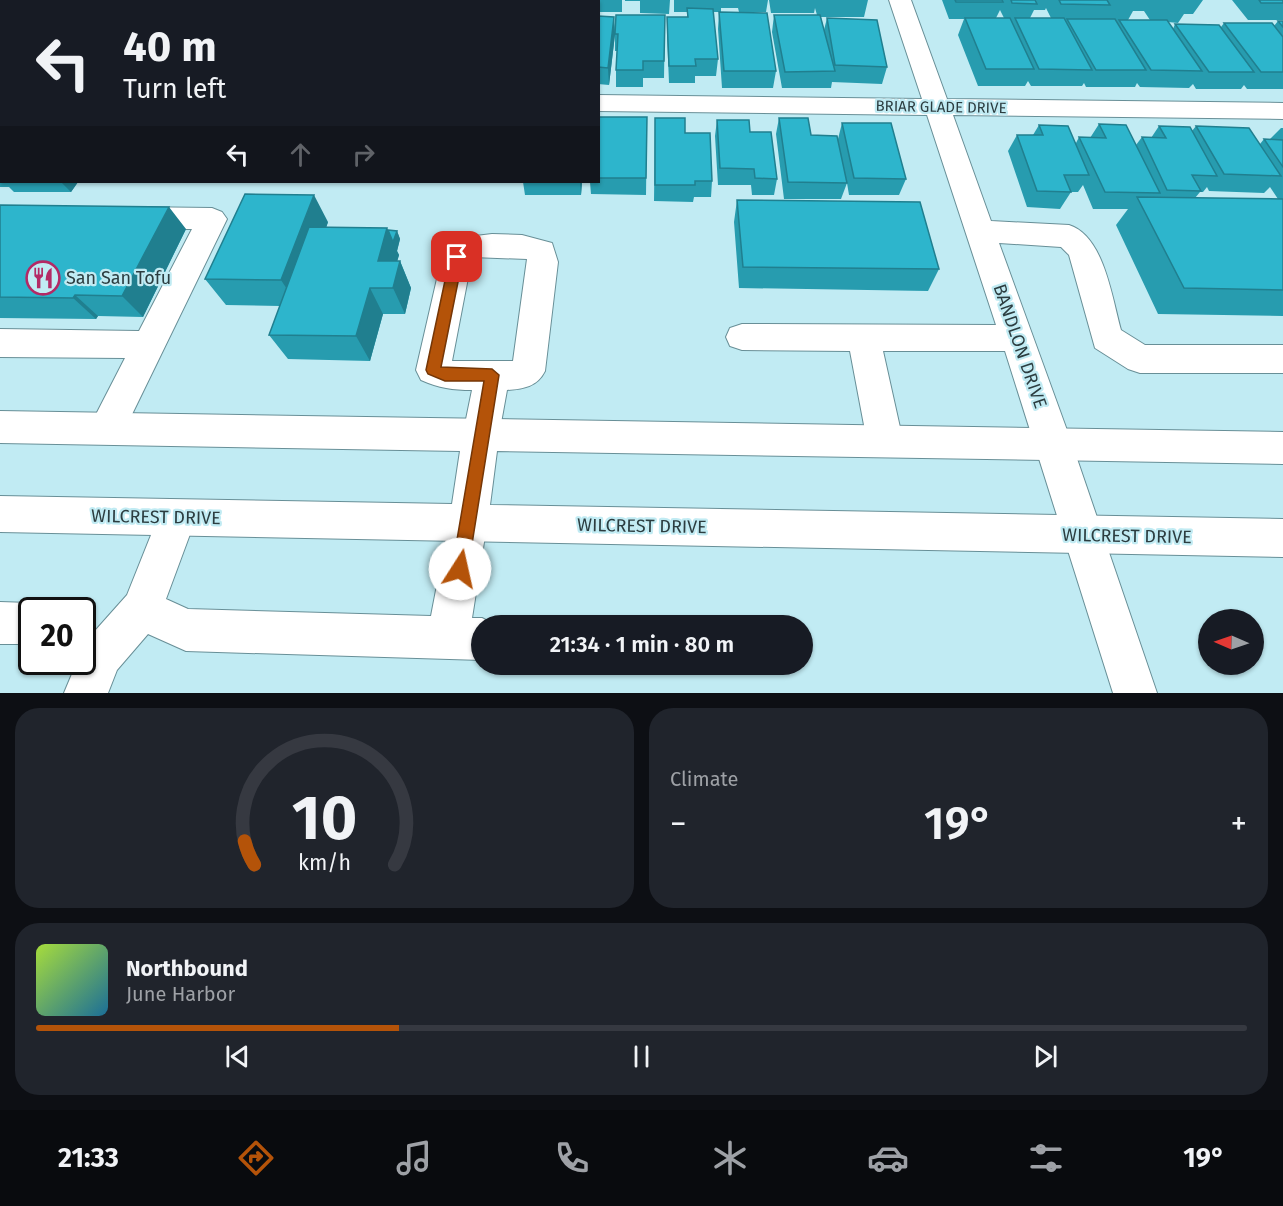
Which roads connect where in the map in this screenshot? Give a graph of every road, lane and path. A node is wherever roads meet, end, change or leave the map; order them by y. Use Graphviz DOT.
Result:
graph roads {
  1 [pos="900,0"];
  2 [pos="600,103"];
  3 [pos="936,106"];
  4 [pos="1283,111"];
  5 [pos="106,218"];
  6 [pos="980,231"];
  7 [pos="742,338"];
  8 [pos="864,338"];
  9 [pos="1018,338"];
  10 [pos="0,344"];
  11 [pos="149,345"];
  12 [pos="1283,360"];
  13 [pos="492,375"];
  14 [pos="0,427"];
  15 [pos="107,428"];
  16 [pos="481,434"];
  17 [pos="885,441"];
  18 [pos="1054,444"];
  19 [pos="1283,448"];
  20 [pos="0,514"];
  21 [pos="177,518"];
  22 [pos="468,523"];
  23 [pos="1082,535"];
  24 [pos="1283,538"];
  25 [pos="142,609"];
  26 [pos="465,639"];
  27 [pos="86,693"];
  28 [pos="1135,693"];
  1 -- 3 [label="main road, BANDLON DRIVE"];
  2 -- 3 [label="main road, BRIAR GLADE DRIVE"];
  3 -- 4 [label="main road, BRIAR GLADE DRIVE"];
  3 -- 6 [label="main road, BANDLON DRIVE"];
  5 -- 11 [label="main road"];
  6 -- 9 [label="main road, BANDLON DRIVE"];
  6 -- 12 [label="main road"];
  7 -- 8 [label="main road"];
  8 -- 9 [label="main road"];
  8 -- 17 [label="main road"];
  9 -- 18 [label="main road, BANDLON DRIVE"];
  10 -- 11 [label="main road"];
  11 -- 15 [label="main road"];
  13 -- 13 [label="main road"];
  13 -- 16 [label="main road"];
  14 -- 15 [label="main road"];
  15 -- 16 [label="main road"];
  16 -- 17 [label="main road"];
  16 -- 22 [label="main road"];
  17 -- 18 [label="main road"];
  18 -- 19 [label="main road"];
  18 -- 23 [label="main road, BANDLON DRIVE"];
  20 -- 21 [label="main road, WILCREST DRIVE"];
  21 -- 22 [label="main road, WILCREST DRIVE"];
  21 -- 25 [label="main road"];
  22 -- 23 [label="main road, WILCREST DRIVE"];
  22 -- 26 [label="main road"];
  23 -- 24 [label="main road, WILCREST DRIVE"];
  23 -- 28 [label="main road, BANDLON DRIVE"];
  25 -- 26 [label="main road"];
  25 -- 27 [label="main road"];
}
